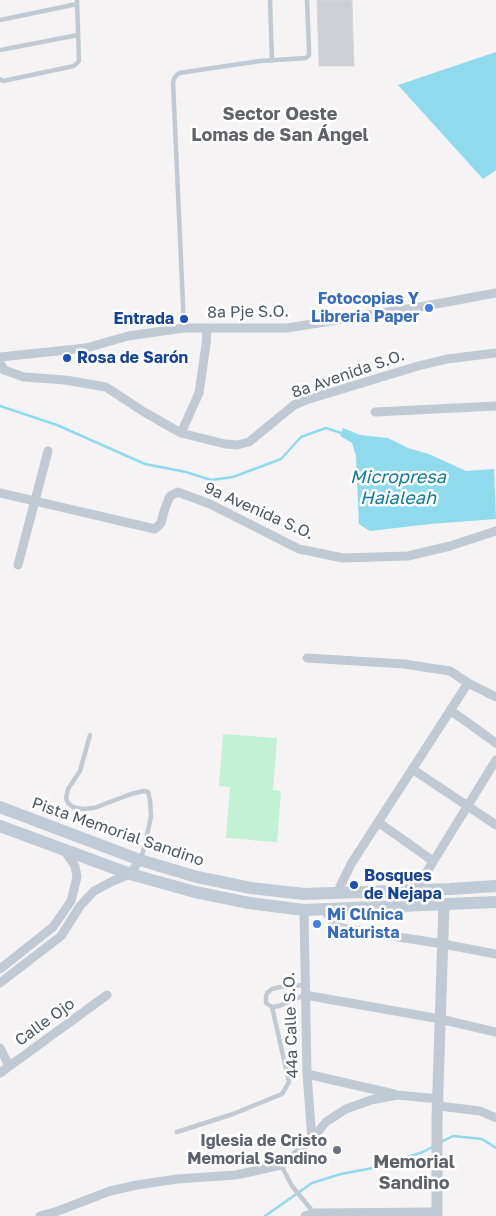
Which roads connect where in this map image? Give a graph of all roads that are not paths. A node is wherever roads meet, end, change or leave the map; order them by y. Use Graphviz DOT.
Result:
graph roads {
  1 [pos="270,0"];
  2 [pos="307,0"];
  3 [pos="77,2"];
  4 [pos="0,20"];
  5 [pos="78,35"];
  6 [pos="0,50"];
  7 [pos="272,61"];
  8 [pos="0,79"];
  9 [pos="496,292"];
  10 [pos="184,328"];
  11 [pos="207,328"];
  12 [pos="496,353"];
  13 [pos="0,358"];
  14 [pos="0,363"];
  15 [pos="496,406"];
  16 [pos="375,412"];
  17 [pos="181,433"];
  18 [pos="48,451"];
  19 [pos="0,493"];
  20 [pos="35,500"];
  21 [pos="496,531"];
  22 [pos="18,565"];
  23 [pos="307,658"];
  24 [pos="468,682"];
  25 [pos="496,697"];
  26 [pos="450,710"];
  27 [pos="90,736"];
  28 [pos="496,743"];
  29 [pos="496,760"];
  30 [pos="412,769"];
  31 [pos="468,807"];
  32 [pos="0,808"];
  33 [pos="378,822"];
  34 [pos="496,825"];
  35 [pos="0,826"];
  36 [pos="64,850"];
  37 [pos="140,860"];
  38 [pos="433,861"];
  39 [pos="130,874"];
  40 [pos="496,886"];
  41 [pos="415,890"];
  42 [pos="337,893"];
  43 [pos="71,901"];
  44 [pos="496,902"];
  45 [pos="444,905"];
  46 [pos="80,906"];
  47 [pos="324,909"];
  48 [pos="304,910"];
  49 [pos="443,944"];
  50 [pos="496,954"];
  51 [pos="0,969"];
  52 [pos="0,984"];
  53 [pos="305,985"];
  54 [pos="107,995"];
  55 [pos="305,996"];
  56 [pos="272,1007"];
  57 [pos="440,1019"];
  58 [pos="496,1032"];
  59 [pos="0,1048"];
  60 [pos="9,1066"];
  61 [pos="0,1073"];
  62 [pos="307,1074"];
  63 [pos="397,1095"];
  64 [pos="439,1102"];
  65 [pos="496,1118"];
  66 [pos="177,1132"];
  67 [pos="312,1139"];
  68 [pos="281,1165"];
  69 [pos="309,1214"];
  70 [pos="437,1214"];
  71 [pos="40,1216"];
  1 -- 7 [label="lane"];
  2 -- 7 [label="lane"];
  3 -- 4 [label="lane"];
  3 -- 5 [label="lane"];
  5 -- 6 [label="lane"];
  5 -- 8 [label="lane"];
  7 -- 10 [label="lane"];
  9 -- 11 [label="street, 8a Pje S.O."];
  10 -- 11 [label="street, 8a Pje S.O."];
  10 -- 13 [label="street, 8a Pje S.O."];
  11 -- 17 [label="street"];
  12 -- 17 [label="street, 8a Avenida S.O."];
  14 -- 17 [label="street, 8a Avenida S.O."];
  15 -- 16 [label="street"];
  18 -- 20 [label="street"];
  19 -- 20 [label="street"];
  20 -- 21 [label="street, 9a Avenida S.O."];
  20 -- 22 [label="street"];
  23 -- 24 [label="street"];
  24 -- 25 [label="street"];
  24 -- 26 [label="street"];
  26 -- 28 [label="street"];
  26 -- 30 [label="street"];
  27 -- 37 [label="lane"];
  29 -- 31 [label="street"];
  30 -- 31 [label="street"];
  30 -- 33 [label="street"];
  31 -- 34 [label="street"];
  31 -- 38 [label="street"];
  32 -- 37 [label="main road, Pista Memorial Sandino"];
  33 -- 38 [label="street"];
  33 -- 42 [label="street"];
  35 -- 36 [label="main road, Pista Memorial Sandino"];
  36 -- 39 [label="main road, Pista Memorial Sandino"];
  36 -- 43 [label="street"];
  37 -- 39 [label="street"];
  37 -- 42 [label="main road, Pista Memorial Sandino"];
  38 -- 41 [label="street"];
  39 -- 46 [label="street"];
  39 -- 48 [label="main road, Pista Memorial Sandino"];
  40 -- 41 [label="main road, Pista Memorial Sandino"];
  41 -- 42 [label="main road, Pista Memorial Sandino"];
  43 -- 46 [label="street"];
  43 -- 51 [label="street"];
  44 -- 45 [label="main road, Pista Memorial Sandino"];
  45 -- 47 [label="main road, Pista Memorial Sandino"];
  45 -- 49 [label="street"];
  46 -- 52 [label="street"];
  47 -- 48 [label="main road, Pista Memorial Sandino"];
  47 -- 49 [label="street"];
  48 -- 53 [label="street, 44a Calle S.O."];
  49 -- 50 [label="street"];
  49 -- 57 [label="street"];
  53 -- 55 [label="street, 44a Calle S.O."];
  53 -- 56 [label="lane"];
  54 -- 60 [label="street, Calle Ojo"];
  55 -- 56 [label="lane"];
  55 -- 57 [label="street"];
  55 -- 62 [label="street, 44a Calle S.O."];
  56 -- 66 [label="lane"];
  57 -- 58 [label="street"];
  57 -- 64 [label="street"];
  59 -- 60 [label="street"];
  60 -- 61 [label="street, Calle Ojo"];
  62 -- 63 [label="street"];
  62 -- 67 [label="street, 44a Calle S.O."];
  63 -- 64 [label="street"];
  63 -- 67 [label="street"];
  64 -- 65 [label="street"];
  64 -- 70 [label="street"];
  67 -- 68 [label="street"];
  68 -- 69 [label="lane"];
  68 -- 71 [label="street"];
  69 -- 70 [label="street"];
}
